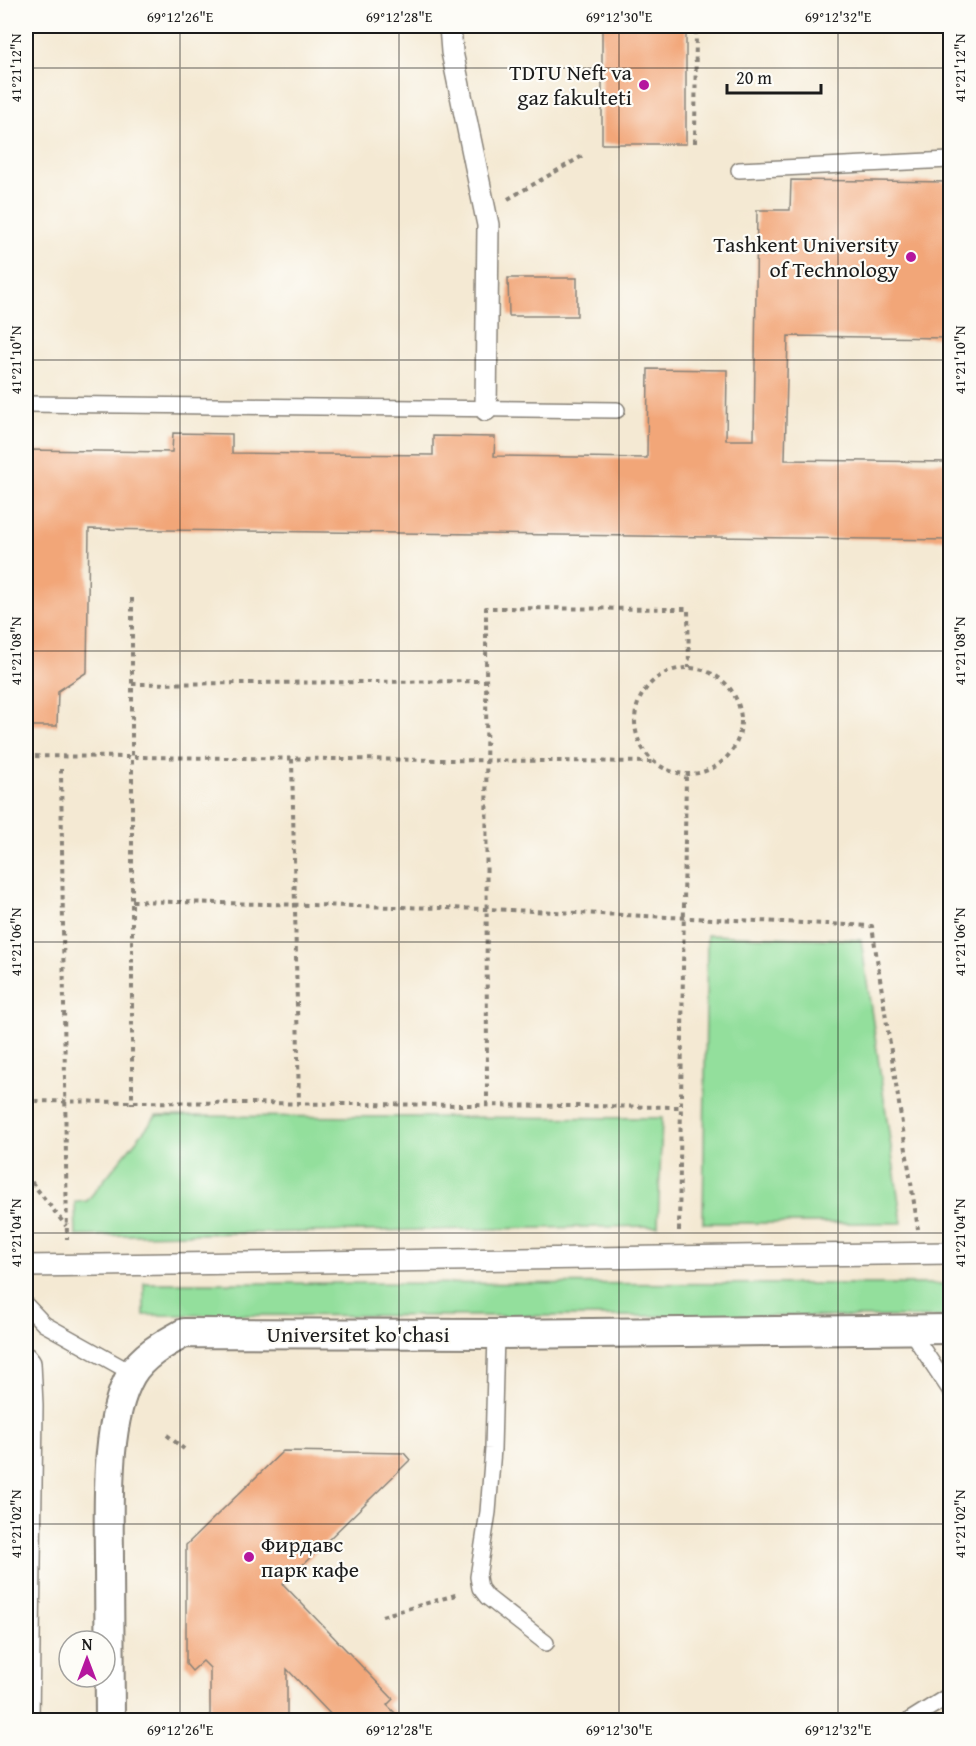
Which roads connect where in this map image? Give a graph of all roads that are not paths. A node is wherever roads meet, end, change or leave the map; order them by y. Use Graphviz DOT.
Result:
graph roads {
  1 [pos="450,26"];
  2 [pos="951,160"];
  3 [pos="739,170"];
  4 [pos="26,404"];
  5 [pos="486,410"];
  6 [pos="617,410"];
  7 [pos="951,1253"];
  8 [pos="26,1266"];
  9 [pos="26,1305"];
  10 [pos="951,1329"];
  11 [pos="910,1330"];
  12 [pos="496,1334"];
  13 [pos="26,1358"];
  14 [pos="132,1373"];
  15 [pos="951,1390"];
  16 [pos="546,1643"];
  17 [pos="951,1695"];
  18 [pos="28,1720"];
  19 [pos="110,1720"];
  20 [pos="910,1720"];
  1 -- 5 [label="street"];
  2 -- 3 [label="lane"];
  4 -- 5 [label="lane"];
  5 -- 6 [label="lane"];
  7 -- 8 [label="street"];
  9 -- 14 [label="lane"];
  10 -- 11 [label="street, Universitet ko'chasi"];
  11 -- 12 [label="street, Universitet ko'chasi"];
  11 -- 15 [label="lane"];
  12 -- 14 [label="street, Universitet ko'chasi"];
  12 -- 16 [label="lane"];
  13 -- 18 [label="street"];
  14 -- 19 [label="street, Universitet ko'chasi"];
  17 -- 20 [label="lane"];
}
